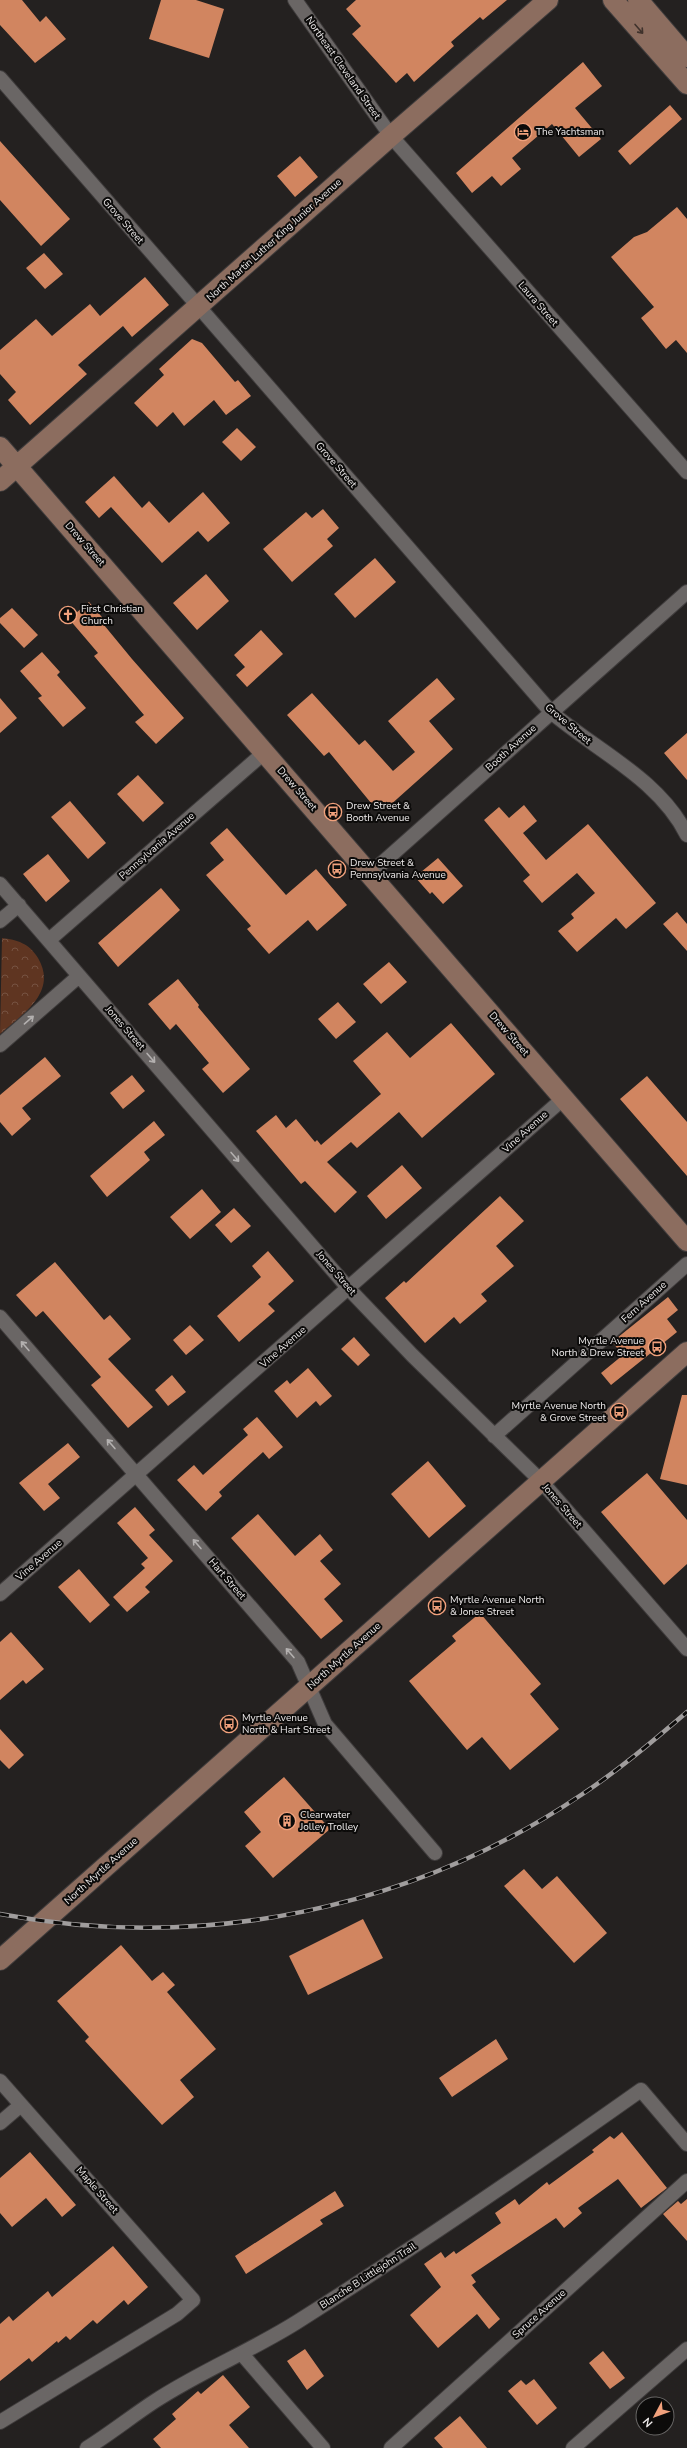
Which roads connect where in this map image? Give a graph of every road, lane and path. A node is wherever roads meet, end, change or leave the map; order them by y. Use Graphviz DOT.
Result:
graph roads {
  1 [pos="295,0"];
  2 [pos="548,0"];
  3 [pos="613,0"];
  4 [pos="638,0"];
  5 [pos="687,56"];
  6 [pos="0,78"];
  7 [pos="687,84"];
  8 [pos="391,136"];
  9 [pos="198,307"];
  10 [pos="0,447"];
  11 [pos="17,466"];
  12 [pos="687,472"];
  13 [pos="0,481"];
  14 [pos="687,592"];
  15 [pos="551,712"];
  16 [pos="265,752"];
  17 [pos="687,835"];
  18 [pos="370,873"];
  19 [pos="0,884"];
  20 [pos="19,905"];
  21 [pos="0,921"];
  22 [pos="48,940"];
  23 [pos="80,976"];
  24 [pos="0,1045"];
  25 [pos="564,1098"];
  26 [pos="687,1241"];
  27 [pos="687,1264"];
  28 [pos="349,1289"];
  29 [pos="0,1317"];
  30 [pos="687,1352"];
  31 [pos="494,1436"];
  32 [pos="137,1474"];
  33 [pos="541,1481"];
  34 [pos="0,1594"];
  35 [pos="687,1649"];
  36 [pos="309,1687"];
  37 [pos="435,1853"];
  38 [pos="0,1960"];
  39 [pos="0,2081"];
  40 [pos="21,2105"];
  41 [pos="0,2123"];
  42 [pos="687,2144"];
  43 [pos="687,2181"];
  44 [pos="687,2349"];
  45 [pos="242,2354"];
  46 [pos="0,2422"];
  47 [pos="87,2448"];
  48 [pos="323,2448"];
  49 [pos="392,2448"];
  50 [pos="573,2448"];
  1 -- 8 [label="street, Northeast Cleveland Street"];
  2 -- 8 [label="main road, North Martin Luther King Junior Avenue"];
  3 -- 7 [label="main road, one-way"];
  4 -- 5 [label="main road"];
  6 -- 9 [label="street, Grove Street"];
  8 -- 9 [label="main road, North Martin Luther King Junior Avenue"];
  8 -- 12 [label="street, Laura Street"];
  9 -- 11 [label="main road, North Martin Luther King Junior Avenue"];
  9 -- 15 [label="street, Grove Street"];
  10 -- 11 [label="main road, Drew Street"];
  11 -- 13 [label="main road, North Martin Luther King Junior Avenue"];
  11 -- 16 [label="main road, Drew Street"];
  14 -- 15 [label="street, Booth Avenue"];
  15 -- 17 [label="street, Grove Street"];
  15 -- 18 [label="street, Booth Avenue"];
  16 -- 18 [label="main road, Drew Street"];
  16 -- 22 [label="street, Pennsylvania Avenue"];
  18 -- 25 [label="main road, Drew Street"];
  19 -- 20 [label="street, Jones Street"];
  20 -- 21 [label="street"];
  20 -- 22 [label="street, Jones Street"];
  22 -- 23 [label="street, Jones Street"];
  24 -- 23 [label="street, one-way"];
  23 -- 28 [label="street, Jones Street, one-way"];
  25 -- 26 [label="main road, Drew Street"];
  25 -- 28 [label="street, Vine Avenue"];
  27 -- 31 [label="street, Fern Avenue"];
  28 -- 31 [label="street, Jones Street"];
  28 -- 32 [label="street, Vine Avenue"];
  32 -- 29 [label="street, Hart Street, one-way"];
  30 -- 33 [label="main road, North Myrtle Avenue"];
  31 -- 33 [label="street, Jones Street"];
  32 -- 34 [label="street, Vine Avenue"];
  36 -- 32 [label="street, Hart Street, one-way"];
  33 -- 35 [label="street, Jones Street"];
  33 -- 36 [label="main road, North Myrtle Avenue"];
  36 -- 37 [label="street, Hart Street"];
  36 -- 38 [label="main road, North Myrtle Avenue"];
  39 -- 40 [label="street, Maple Street"];
  40 -- 41 [label="street"];
  40 -- 46 [label="street, Maple Street"];
  42 -- 45 [label="street, Blanche B Littlejohn Trail"];
  43 -- 49 [label="street, Spruce Avenue"];
  44 -- 50 [label="street"];
  45 -- 47 [label="street, Blanche B Littlejohn Trail"];
  45 -- 48 [label="street"];
}
